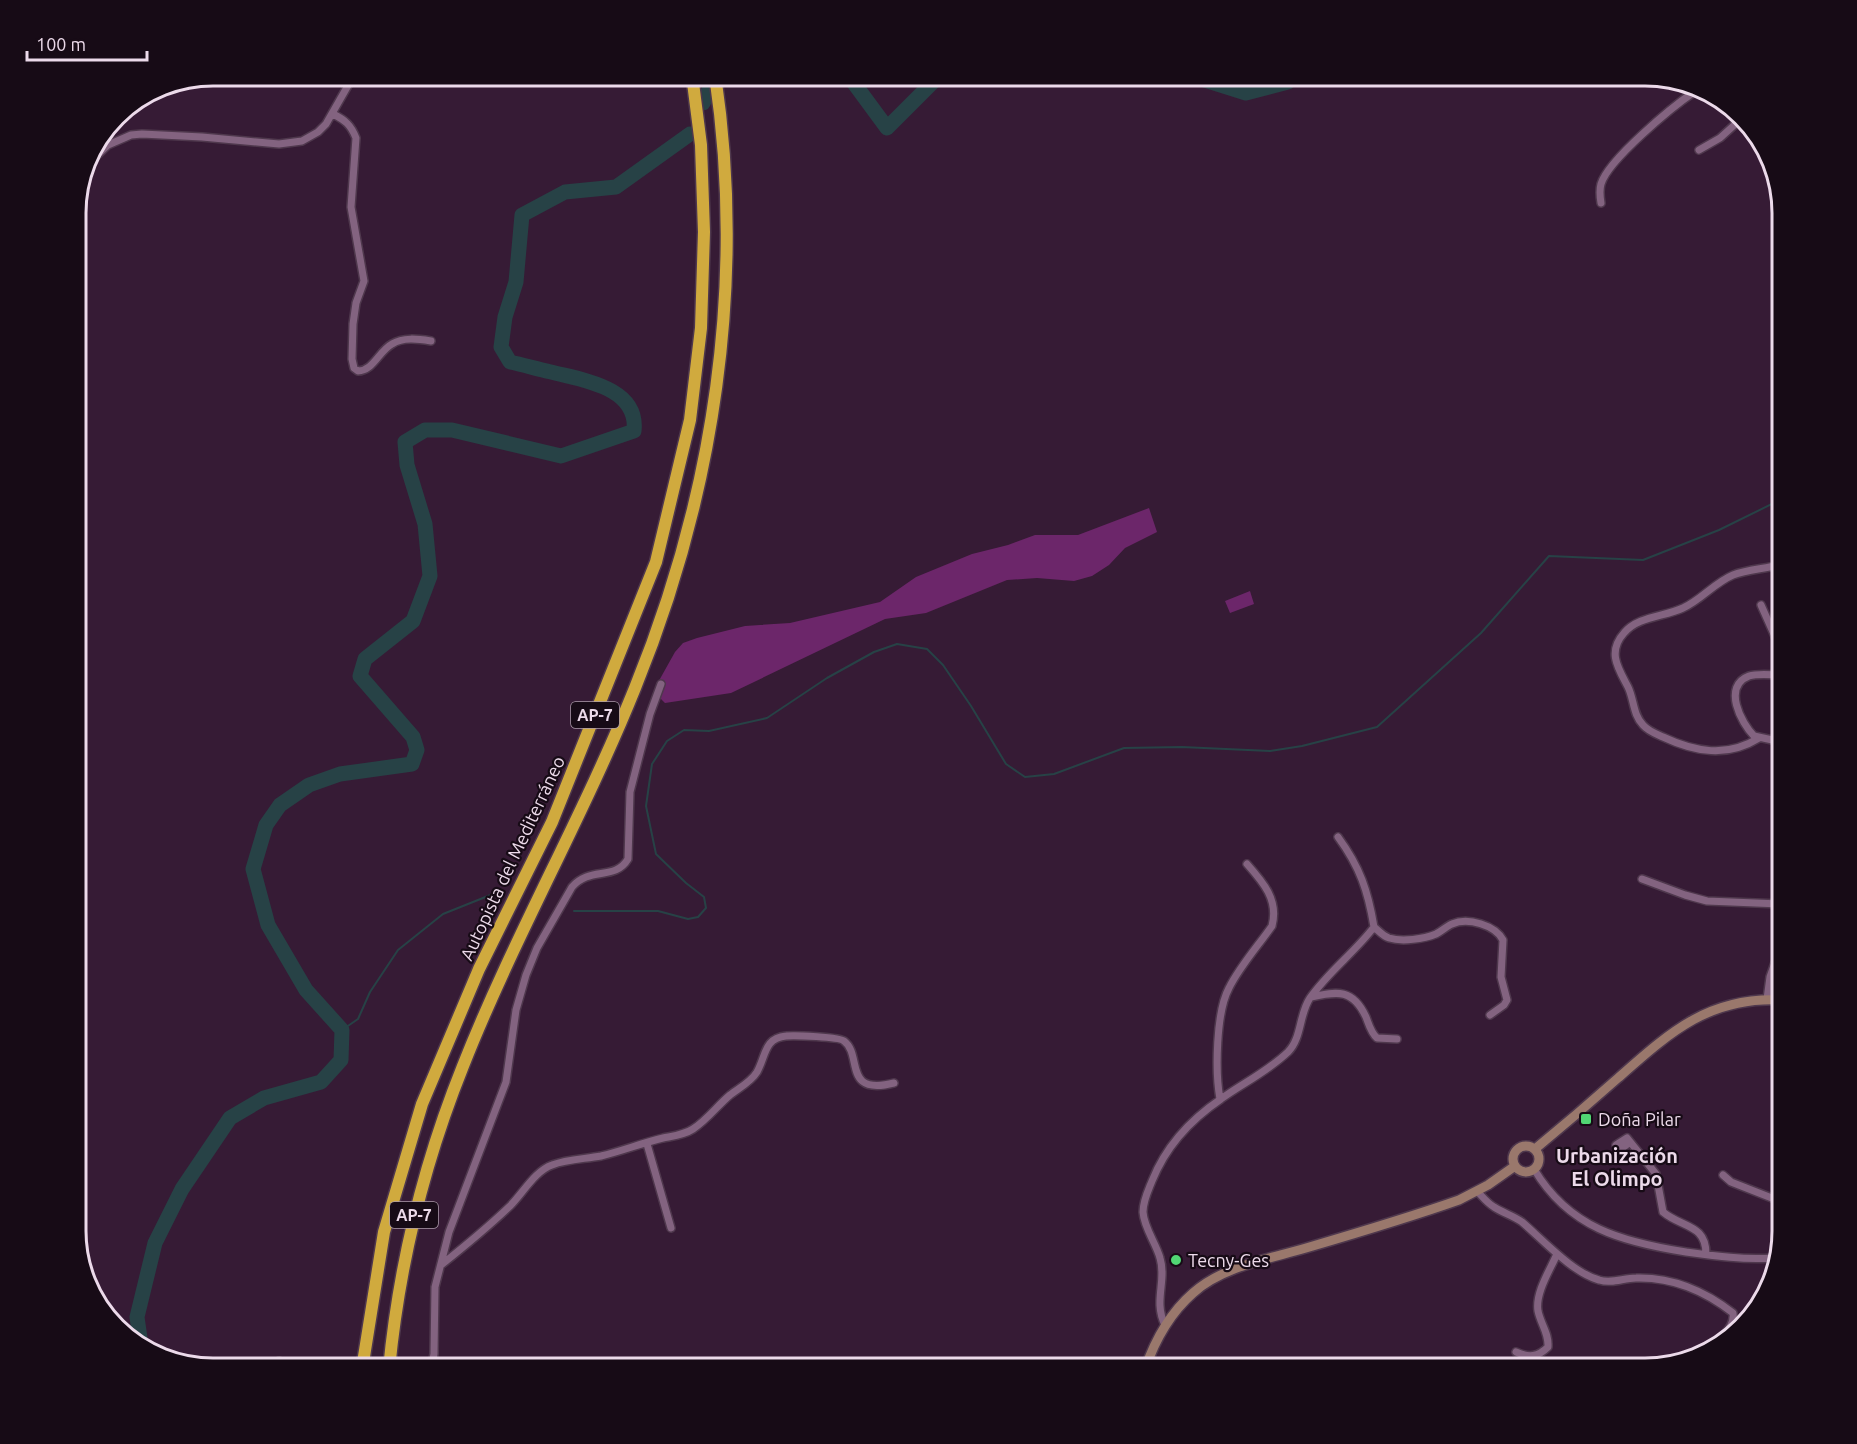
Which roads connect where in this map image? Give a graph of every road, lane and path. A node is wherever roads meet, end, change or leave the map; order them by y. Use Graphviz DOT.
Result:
graph roads {
  1 [pos="348,86"];
  2 [pos="694,86"];
  3 [pos="717,86"];
  4 [pos="1691,95"];
  5 [pos="333,114"];
  6 [pos="1735,124"];
  7 [pos="1699,150"];
  8 [pos="102,151"];
  9 [pos="1601,203"];
  10 [pos="431,341"];
  11 [pos="1772,566"];
  12 [pos="1761,605"];
  13 [pos="1772,630"];
  14 [pos="1772,675"];
  15 [pos="662,684"];
  16 [pos="1759,738"];
  17 [pos="1772,740"];
  18 [pos="1338,837"];
  19 [pos="1247,864"];
  20 [pos="1642,879"];
  21 [pos="1772,904"];
  22 [pos="1374,927"];
  23 [pos="1772,971"];
  24 [pos="1311,997"];
  25 [pos="1767,999"];
  26 [pos="1772,999"];
  27 [pos="1490,1015"];
  28 [pos="1397,1039"];
  29 [pos="894,1083"];
  30 [pos="1220,1099"];
  31 [pos="1630,1142"];
  32 [pos="647,1144"];
  33 [pos="1535,1149"];
  34 [pos="1515,1166"];
  35 [pos="1534,1168"];
  36 [pos="1723,1175"];
  37 [pos="1477,1191"];
  38 [pos="1772,1198"];
  39 [pos="671,1228"];
  40 [pos="1557,1254"];
  41 [pos="1706,1254"];
  42 [pos="1768,1258"];
  43 [pos="441,1265"];
  44 [pos="1733,1322"];
  45 [pos="1165,1325"];
  46 [pos="1516,1352"];
  47 [pos="364,1358"];
  48 [pos="390,1358"];
  49 [pos="433,1358"];
  50 [pos="1149,1358"];
  1 -- 5 [label="street"];
  2 -- 47 [label="highway, Autopista del Mediterráneo / AP-7"];
  3 -- 48 [label="highway, AP-7"];
  4 -- 9 [label="street"];
  5 -- 8 [label="street"];
  5 -- 10 [label="street"];
  6 -- 7 [label="street"];
  11 -- 16 [label="street"];
  12 -- 13 [label="street"];
  14 -- 16 [label="street"];
  15 -- 43 [label="street"];
  16 -- 17 [label="street"];
  18 -- 22 [label="street"];
  19 -- 30 [label="street"];
  20 -- 21 [label="street"];
  22 -- 24 [label="street"];
  22 -- 27 [label="street"];
  23 -- 25 [label="street"];
  24 -- 28 [label="street"];
  24 -- 30 [label="street"];
  25 -- 26 [label="main road"];
  25 -- 33 [label="main road"];
  29 -- 32 [label="street"];
  30 -- 45 [label="street"];
  31 -- 41 [label="street"];
  32 -- 39 [label="street"];
  32 -- 43 [label="street"];
  33 -- 34 [label="main road"];
  33 -- 35 [label="main road"];
  34 -- 35 [label="main road"];
  34 -- 37 [label="main road"];
  35 -- 41 [label="street"];
  36 -- 38 [label="street"];
  37 -- 40 [label="street"];
  37 -- 45 [label="main road"];
  40 -- 44 [label="street"];
  40 -- 46 [label="street"];
  41 -- 42 [label="street"];
  43 -- 49 [label="street"];
  45 -- 50 [label="main road"];
}
